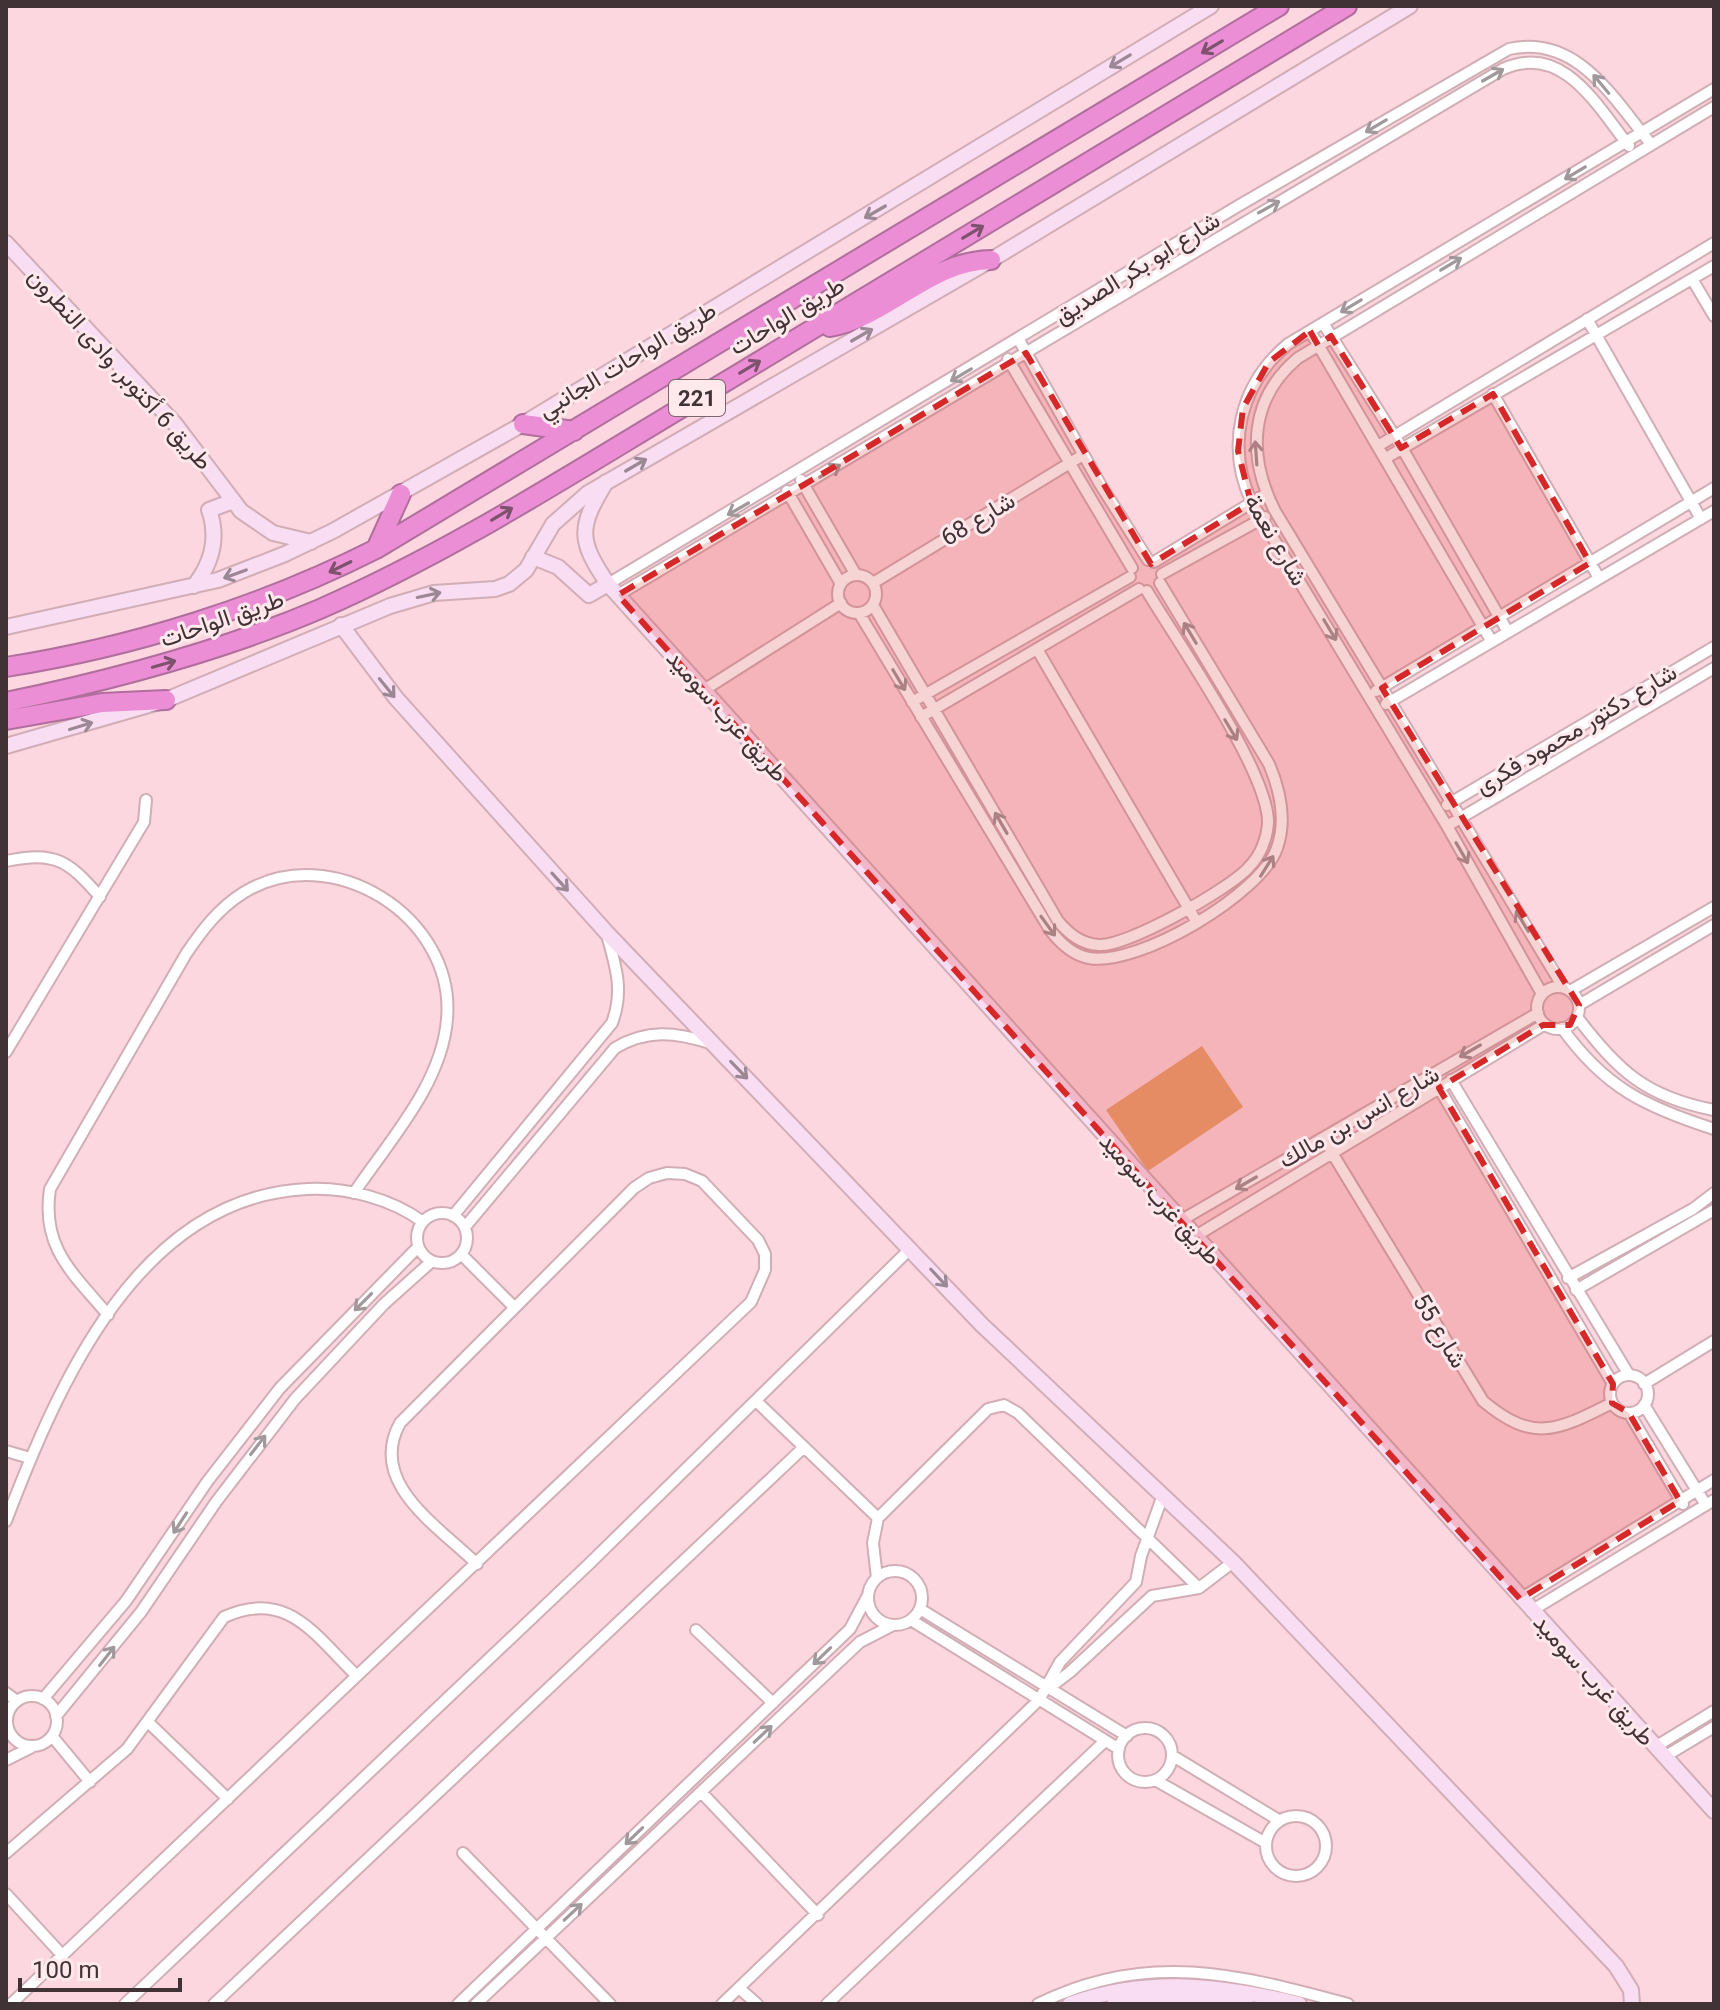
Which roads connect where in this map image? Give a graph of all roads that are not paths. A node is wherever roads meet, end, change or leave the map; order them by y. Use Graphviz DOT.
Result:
graph roads {
  1 [pos="1211,6"];
  2 [pos="1279,6"];
  3 [pos="1347,6"];
  4 [pos="1410,6"];
  5 [pos="1714,89"];
  6 [pos="1714,107"];
  7 [pos="1642,133"];
  8 [pos="1626,142"];
  9 [pos="1651,144"];
  10 [pos="1636,154"];
  11 [pos="6,243"];
  12 [pos="1714,243"];
  13 [pos="991,260"];
  14 [pos="1710,268"];
  15 [pos="1692,279"];
  16 [pos="1714,282"];
  17 [pos="1714,316"];
  18 [pos="1587,319"];
  19 [pos="1323,323"];
  20 [pos="815,328"];
  21 [pos="1310,331"];
  22 [pos="1596,334"];
  23 [pos="1331,336"];
  24 [pos="1019,340"];
  25 [pos="1318,345"];
  26 [pos="1003,350"];
  27 [pos="1026,353"];
  28 [pos="1011,363"];
  29 [pos="1493,394"];
  30 [pos="523,424"];
  31 [pos="574,431"];
  32 [pos="1394,436"];
  33 [pos="1378,446"];
  34 [pos="1402,448"];
  35 [pos="1083,455"];
  36 [pos="1386,458"];
  37 [pos="1069,464"];
  38 [pos="797,473"];
  39 [pos="606,482"];
  40 [pos="782,483"];
  41 [pos="805,486"];
  42 [pos="1714,488"];
  43 [pos="401,494"];
  44 [pos="1266,494"];
  45 [pos="789,495"];
  46 [pos="233,501"];
  47 [pos="1691,502"];
  48 [pos="1252,503"];
  49 [pos="1275,511"];
  50 [pos="1714,511"];
  51 [pos="1261,519"];
  52 [pos="1701,519"];
  53 [pos="312,542"];
  54 [pos="376,549"];
  55 [pos="533,557"];
  56 [pos="1151,561"];
  57 [pos="1590,563"];
  58 [pos="1131,572"];
  59 [pos="856,575"];
  60 [pos="1599,578"];
  61 [pos="1161,579"];
  62 [pos="873,583"];
  63 [pos="841,584"];
  64 [pos="194,586"];
  65 [pos="613,590"];
  66 [pos="1143,590"];
  67 [pos="841,603"];
  68 [pos="873,605"];
  69 [pos="859,613"];
  70 [pos="1499,618"];
  71 [pos="341,625"];
  72 [pos="6,627"];
  73 [pos="1483,627"];
  74 [pos="1508,632"];
  75 [pos="1492,642"];
  76 [pos="1714,647"];
  77 [pos="1037,649"];
  78 [pos="6,667"];
  79 [pos="1714,668"];
  80 [pos="1381,688"];
  81 [pos="704,690"];
  82 [pos="926,694"];
  83 [pos="1369,695"];
  84 [pos="166,700"];
  85 [pos="6,702"];
  86 [pos="912,702"];
  87 [pos="1390,702"];
  88 [pos="934,709"];
  89 [pos="1377,710"];
  90 [pos="921,717"];
  91 [pos="6,720"];
  92 [pos="6,746"];
  93 [pos="146,800"];
  94 [pos="1451,803"];
  95 [pos="1438,811"];
  96 [pos="1460,818"];
  97 [pos="1447,826"];
  98 [pos="6,861"];
  99 [pos="1044,896"];
  100 [pos="100,897"];
  101 [pos="1033,903"];
  102 [pos="1188,907"];
  103 [pos="1714,907"];
  104 [pos="1196,921"];
  105 [pos="1714,925"];
  106 [pos="607,933"];
  107 [pos="1135,937"];
  108 [pos="1140,950"];
  109 [pos="1566,989"];
  110 [pos="1542,994"];
  111 [pos="1578,1011"];
  112 [pos="1538,1013"];
  113 [pos="1545,1024"];
  114 [pos="1562,1028"];
  115 [pos="714,1044"];
  116 [pos="7,1047"];
  117 [pos="1437,1070"];
  118 [pos="1445,1084"];
  119 [pos="1714,1110"];
  120 [pos="1714,1129"];
  121 [pos="1323,1138"];
  122 [pos="1331,1152"];
  123 [pos="354,1193"];
  124 [pos="1714,1193"];
  125 [pos="1714,1210"];
  126 [pos="453,1216"];
  127 [pos="1180,1221"];
  128 [pos="423,1222"];
  129 [pos="465,1227"];
  130 [pos="1194,1237"];
  131 [pos="418,1247"];
  132 [pos="911,1248"];
  133 [pos="461,1254"];
  134 [pos="432,1261"];
  135 [pos="1572,1284"];
  136 [pos="1558,1289"];
  137 [pos="514,1307"];
  138 [pos="108,1315"];
  139 [pos="1714,1341"];
  140 [pos="1629,1375"];
  141 [pos="1613,1384"];
  142 [pos="1644,1384"];
  143 [pos="756,1401"];
  144 [pos="1612,1403"];
  145 [pos="1644,1405"];
  146 [pos="1629,1413"];
  147 [pos="802,1449"];
  148 [pos="6,1451"];
  149 [pos="30,1458"];
  150 [pos="1714,1480"];
  151 [pos="1698,1490"];
  152 [pos="1163,1495"];
  153 [pos="1680,1501"];
  154 [pos="1710,1503"];
  155 [pos="1690,1515"];
  156 [pos="878,1518"];
  157 [pos="6,1521"];
  158 [pos="1147,1538"];
  159 [pos="1233,1562"];
  160 [pos="477,1564"];
  161 [pos="877,1578"];
  162 [pos="1136,1582"];
  163 [pos="1199,1588"];
  164 [pos="868,1595"];
  165 [pos="1152,1596"];
  166 [pos="1520,1599"];
  167 [pos="920,1609"];
  168 [pos="1531,1611"];
  169 [pos="911,1620"];
  170 [pos="893,1625"];
  171 [pos="696,1630"];
  172 [pos="357,1676"];
  173 [pos="1049,1688"];
  174 [pos="6,1693"];
  175 [pos="43,1699"];
  176 [pos="1039,1700"];
  177 [pos="17,1701"];
  178 [pos="773,1703"];
  179 [pos="1714,1711"];
  180 [pos="56,1716"];
  181 [pos="6,1722"];
  182 [pos="149,1723"];
  183 [pos="1714,1727"];
  184 [pos="52,1736"];
  185 [pos="1127,1736"];
  186 [pos="1105,1741"];
  187 [pos="32,1747"];
  188 [pos="1119,1749"];
  189 [pos="1660,1752"];
  190 [pos="1173,1756"];
  191 [pos="6,1760"];
  192 [pos="1155,1780"];
  193 [pos="90,1782"];
  194 [pos="701,1792"];
  195 [pos="228,1799"];
  196 [pos="1714,1811"];
  197 [pos="1280,1821"];
  198 [pos="1266,1843"];
  199 [pos="6,1853"];
  200 [pos="463,1853"];
  201 [pos="6,1894"];
  202 [pos="818,1915"];
  203 [pos="536,1930"];
  204 [pos="545,1939"];
  205 [pos="63,1956"];
  206 [pos="739,1988"];
  207 [pos="11,2004"];
  208 [pos="125,2004"];
  209 [pos="214,2004"];
  210 [pos="458,2004"];
  211 [pos="476,2004"];
  212 [pos="610,2004"];
  213 [pos="722,2004"];
  214 [pos="757,2004"];
  215 [pos="827,2004"];
  216 [pos="1038,2004"];
  217 [pos="1070,2004"];
  218 [pos="1114,2004"];
  219 [pos="1246,2004"];
  220 [pos="1299,2004"];
  221 [pos="1348,2004"];
  222 [pos="1632,2004"];
  1 -- 30 [label="street, طريق الواحات الجانبي, one-way"];
  2 -- 31 [label="highway, طريق الواحات / 221, one-way"];
  20 -- 3 [label="highway, طريق الواحات / 221, one-way"];
  4 -- 13 [label="street"];
  5 -- 7 [label="street, شارع نعمة"];
  6 -- 9 [label="street, شارع نعمة"];
  7 -- 8 [label="street, شارع نعمة"];
  7 -- 9 [label="street, شارع ابو بكر الصديق"];
  7 -- 24 [label="street, شارع ابو بكر الصديق, one-way"];
  8 -- 10 [label="street, شارع ابو بكر الصديق"];
  8 -- 19 [label="street, شارع نعمة, one-way"];
  27 -- 8 [label="street, شارع ابو بكر الصديق, one-way"];
  9 -- 10 [label="street, شارع نعمة"];
  23 -- 10 [label="street, شارع نعمة, one-way"];
  11 -- 46 [label="street, طريق 6 أكتوبر, وادى النطرون"];
  12 -- 18 [label="street"];
  13 -- 20 [label="highway"];
  39 -- 13 [label="street, one-way"];
  14 -- 15 [label="street"];
  14 -- 16 [label="street"];
  15 -- 17 [label="street"];
  15 -- 22 [label="street"];
  18 -- 22 [label="street"];
  18 -- 32 [label="street"];
  19 -- 21 [label="street, شارع نعمة"];
  19 -- 23 [label="street"];
  85 -- 20 [label="highway, طريق الواحات / 221, one-way"];
  21 -- 25 [label="street"];
  21 -- 48 [label="street, شارع نعمة"];
  22 -- 29 [label="street"];
  22 -- 47 [label="street"];
  23 -- 25 [label="street, شارع نعمة"];
  23 -- 32 [label="street"];
  24 -- 26 [label="street, شارع ابو بكر الصديق"];
  24 -- 27 [label="street"];
  25 -- 33 [label="street"];
  44 -- 25 [label="street, شارع نعمة, one-way"];
  26 -- 28 [label="street"];
  26 -- 38 [label="street, شارع ابو بكر الصديق, one-way"];
  27 -- 28 [label="street, شارع ابو بكر الصديق"];
  27 -- 35 [label="street"];
  28 -- 37 [label="street"];
  41 -- 28 [label="street, شارع ابو بكر الصديق, one-way"];
  29 -- 34 [label="street"];
  29 -- 57 [label="street"];
  30 -- 31 [label="highway"];
  30 -- 43 [label="street, طريق الواحات الجانبي"];
  31 -- 54 [label="highway, طريق الواحات / 221"];
  32 -- 33 [label="street"];
  32 -- 34 [label="street"];
  33 -- 36 [label="street"];
  34 -- 36 [label="street"];
  34 -- 70 [label="street"];
  35 -- 37 [label="street, شارع 68"];
  35 -- 56 [label="street"];
  36 -- 73 [label="street"];
  37 -- 58 [label="street"];
  37 -- 62 [label="street, شارع 68"];
  38 -- 40 [label="street, شارع ابو بكر الصديق"];
  38 -- 41 [label="street"];
  39 -- 55 [label="street"];
  39 -- 65 [label="street, طريق غرب سوميد"];
  40 -- 45 [label="street"];
  40 -- 65 [label="street, شارع ابو بكر الصديق, one-way"];
  41 -- 45 [label="street, شارع ابو بكر الصديق"];
  41 -- 59 [label="street"];
  42 -- 47 [label="street"];
  43 -- 53 [label="street, طريق الواحات الجانبي"];
  43 -- 54 [label="highway"];
  44 -- 48 [label="street"];
  44 -- 49 [label="street, شارع نعمة"];
  45 -- 63 [label="street"];
  45 -- 65 [label="street, شارع ابو بكر الصديق"];
  46 -- 53 [label="street, طريق 6 أكتوبر, وادى النطرون"];
  46 -- 64 [label="street, طريق 6 أكتوبر, وادى النطرون"];
  47 -- 52 [label="street"];
  47 -- 57 [label="street"];
  48 -- 51 [label="street, شارع نعمة"];
  48 -- 56 [label="street"];
  49 -- 51 [label="street"];
  49 -- 80 [label="street, شارع نعمة"];
  50 -- 52 [label="street"];
  51 -- 61 [label="street"];
  51 -- 83 [label="street, شارع نعمة, one-way"];
  52 -- 60 [label="street"];
  53 -- 64 [label="street, طريق الواحات الجانبي, one-way"];
  54 -- 78 [label="highway, طريق الواحات / 221, one-way"];
  55 -- 65 [label="street"];
  71 -- 55 [label="street, one-way"];
  56 -- 58 [label="street"];
  56 -- 61 [label="street"];
  57 -- 60 [label="street"];
  57 -- 70 [label="street"];
  58 -- 66 [label="street"];
  58 -- 82 [label="street"];
  59 -- 62 [label="street"];
  59 -- 63 [label="street"];
  60 -- 74 [label="street"];
  61 -- 66 [label="street"];
  104 -- 61 [label="street, one-way"];
  62 -- 68 [label="street"];
  63 -- 67 [label="street"];
  64 -- 72 [label="street, طريق الواحات الجانبي"];
  65 -- 81 [label="street, طريق غرب سوميد"];
  66 -- 77 [label="street"];
  66 -- 102 [label="street, one-way"];
  67 -- 69 [label="street"];
  67 -- 81 [label="street"];
  68 -- 69 [label="street"];
  68 -- 82 [label="street"];
  69 -- 86 [label="street, one-way"];
  70 -- 73 [label="street"];
  70 -- 74 [label="street"];
  71 -- 84 [label="street"];
  71 -- 106 [label="street, one-way"];
  73 -- 75 [label="street"];
  73 -- 80 [label="street"];
  74 -- 75 [label="street"];
  75 -- 87 [label="street"];
  76 -- 94 [label="street, شارع دكتور محمود فكرى"];
  77 -- 88 [label="street"];
  77 -- 102 [label="street"];
  79 -- 96 [label="street, شارع دكتور محمود فكرى"];
  80 -- 83 [label="street"];
  80 -- 87 [label="street, شارع نعمة"];
  81 -- 127 [label="street, طريق غرب سوميد"];
  82 -- 86 [label="street"];
  82 -- 88 [label="street"];
  83 -- 89 [label="street, شارع نعمة"];
  84 -- 91 [label="highway"];
  92 -- 84 [label="street, one-way"];
  86 -- 90 [label="street"];
  87 -- 89 [label="street"];
  87 -- 94 [label="street, شارع نعمة"];
  88 -- 90 [label="street"];
  99 -- 88 [label="street, one-way"];
  89 -- 95 [label="street, شارع نعمة"];
  90 -- 101 [label="street"];
  93 -- 100 [label="street"];
  94 -- 95 [label="street, شارع دكتور محمود فكرى"];
  94 -- 96 [label="street, شارع نعمة"];
  95 -- 97 [label="street, شارع نعمة"];
  96 -- 97 [label="street, شارع دكتور محمود فكرى"];
  109 -- 96 [label="street, شارع نعمة, one-way"];
  97 -- 110 [label="street, شارع نعمة, one-way"];
  98 -- 100 [label="street"];
  99 -- 101 [label="street"];
  99 -- 107 [label="street"];
  100 -- 116 [label="street"];
  101 -- 108 [label="street, one-way"];
  102 -- 104 [label="street"];
  102 -- 107 [label="street"];
  103 -- 109 [label="street"];
  104 -- 108 [label="street"];
  105 -- 111 [label="street"];
  106 -- 115 [label="street"];
  106 -- 126 [label="street"];
  107 -- 108 [label="street"];
  109 -- 110 [label="street"];
  109 -- 111 [label="street"];
  110 -- 112 [label="street"];
  111 -- 114 [label="street"];
  111 -- 119 [label="street"];
  112 -- 113 [label="street"];
  112 -- 117 [label="street, شارع انس بن مالك, one-way"];
  113 -- 114 [label="street"];
  113 -- 118 [label="street, شارع انس بن مالك"];
  114 -- 120 [label="street"];
  115 -- 129 [label="street"];
  115 -- 132 [label="street, one-way"];
  117 -- 118 [label="street"];
  117 -- 121 [label="street, شارع انس بن مالك"];
  118 -- 122 [label="street, شارع انس بن مالك"];
  118 -- 135 [label="street"];
  118 -- 136 [label="street"];
  121 -- 122 [label="street, شارع 55"];
  121 -- 127 [label="street, شارع انس بن مالك, one-way"];
  122 -- 130 [label="street, شارع انس بن مالك"];
  122 -- 144 [label="street, شارع 55"];
  123 -- 128 [label="street"];
  123 -- 138 [label="street"];
  123 -- 138 [label="street"];
  124 -- 135 [label="street"];
  125 -- 135 [label="street"];
  126 -- 128 [label="street"];
  126 -- 129 [label="street"];
  127 -- 130 [label="street, طريق غرب سوميد"];
  128 -- 131 [label="street"];
  129 -- 133 [label="street"];
  130 -- 166 [label="street, طريق غرب سوميد"];
  131 -- 134 [label="street"];
  131 -- 175 [label="street, one-way"];
  132 -- 143 [label="street"];
  132 -- 152 [label="street, one-way"];
  133 -- 134 [label="street"];
  133 -- 137 [label="street"];
  180 -- 134 [label="street, one-way"];
  135 -- 136 [label="street"];
  135 -- 140 [label="street"];
  136 -- 141 [label="street"];
  137 -- 160 [label="street"];
  137 -- 160 [label="street"];
  138 -- 149 [label="street"];
  139 -- 142 [label="street"];
  140 -- 141 [label="street"];
  140 -- 142 [label="street"];
  141 -- 144 [label="street"];
  142 -- 145 [label="street"];
  143 -- 147 [label="street"];
  143 -- 208 [label="street"];
  144 -- 146 [label="street"];
  145 -- 146 [label="street"];
  145 -- 151 [label="street"];
  146 -- 153 [label="street"];
  147 -- 156 [label="street"];
  147 -- 209 [label="street"];
  148 -- 149 [label="street"];
  149 -- 157 [label="street"];
  150 -- 151 [label="street"];
  151 -- 153 [label="street"];
  151 -- 154 [label="street"];
  152 -- 158 [label="street"];
  152 -- 159 [label="street"];
  153 -- 155 [label="street"];
  153 -- 166 [label="street"];
  154 -- 155 [label="street"];
  155 -- 168 [label="street"];
  156 -- 158 [label="street"];
  156 -- 161 [label="street"];
  158 -- 162 [label="street"];
  158 -- 163 [label="street"];
  159 -- 163 [label="street"];
  159 -- 222 [label="street"];
  160 -- 172 [label="street"];
  161 -- 164 [label="street"];
  161 -- 167 [label="street"];
  162 -- 165 [label="street"];
  162 -- 173 [label="street"];
  163 -- 165 [label="street"];
  164 -- 170 [label="street"];
  164 -- 178 [label="street, one-way"];
  165 -- 173 [label="street"];
  166 -- 168 [label="street, طريق غرب سوميد"];
  167 -- 169 [label="street"];
  167 -- 173 [label="street"];
  168 -- 189 [label="street, طريق غرب سوميد"];
  169 -- 170 [label="street"];
  169 -- 176 [label="street"];
  194 -- 170 [label="street, one-way"];
  171 -- 178 [label="street"];
  172 -- 182 [label="street"];
  172 -- 195 [label="street"];
  173 -- 176 [label="street"];
  173 -- 185 [label="street"];
  174 -- 177 [label="street"];
  175 -- 177 [label="street"];
  175 -- 180 [label="street"];
  176 -- 186 [label="street"];
  176 -- 202 [label="street"];
  177 -- 181 [label="street"];
  178 -- 203 [label="street, one-way"];
  179 -- 189 [label="street"];
  180 -- 184 [label="street"];
  181 -- 187 [label="street"];
  182 -- 193 [label="street"];
  182 -- 195 [label="street"];
  183 -- 189 [label="street"];
  184 -- 187 [label="street"];
  184 -- 193 [label="street"];
  185 -- 188 [label="street"];
  185 -- 190 [label="street"];
  186 -- 188 [label="street"];
  186 -- 215 [label="street"];
  187 -- 191 [label="street"];
  188 -- 192 [label="street"];
  189 -- 196 [label="street, طريق غرب سوميد"];
  190 -- 192 [label="street"];
  190 -- 197 [label="street"];
  192 -- 198 [label="street"];
  193 -- 199 [label="street"];
  194 -- 202 [label="street"];
  204 -- 194 [label="street, one-way"];
  195 -- 205 [label="street"];
  197 -- 198 [label="street"];
  197 -- 198 [label="street"];
  200 -- 203 [label="street"];
  201 -- 205 [label="street"];
  202 -- 206 [label="street"];
  203 -- 204 [label="street"];
  203 -- 210 [label="street"];
  204 -- 211 [label="street"];
  204 -- 212 [label="street"];
  205 -- 207 [label="street"];
  206 -- 213 [label="street"];
  206 -- 214 [label="street"];
  216 -- 221 [label="street"];
  217 -- 220 [label="street"];
  218 -- 219 [label="street"];
}
